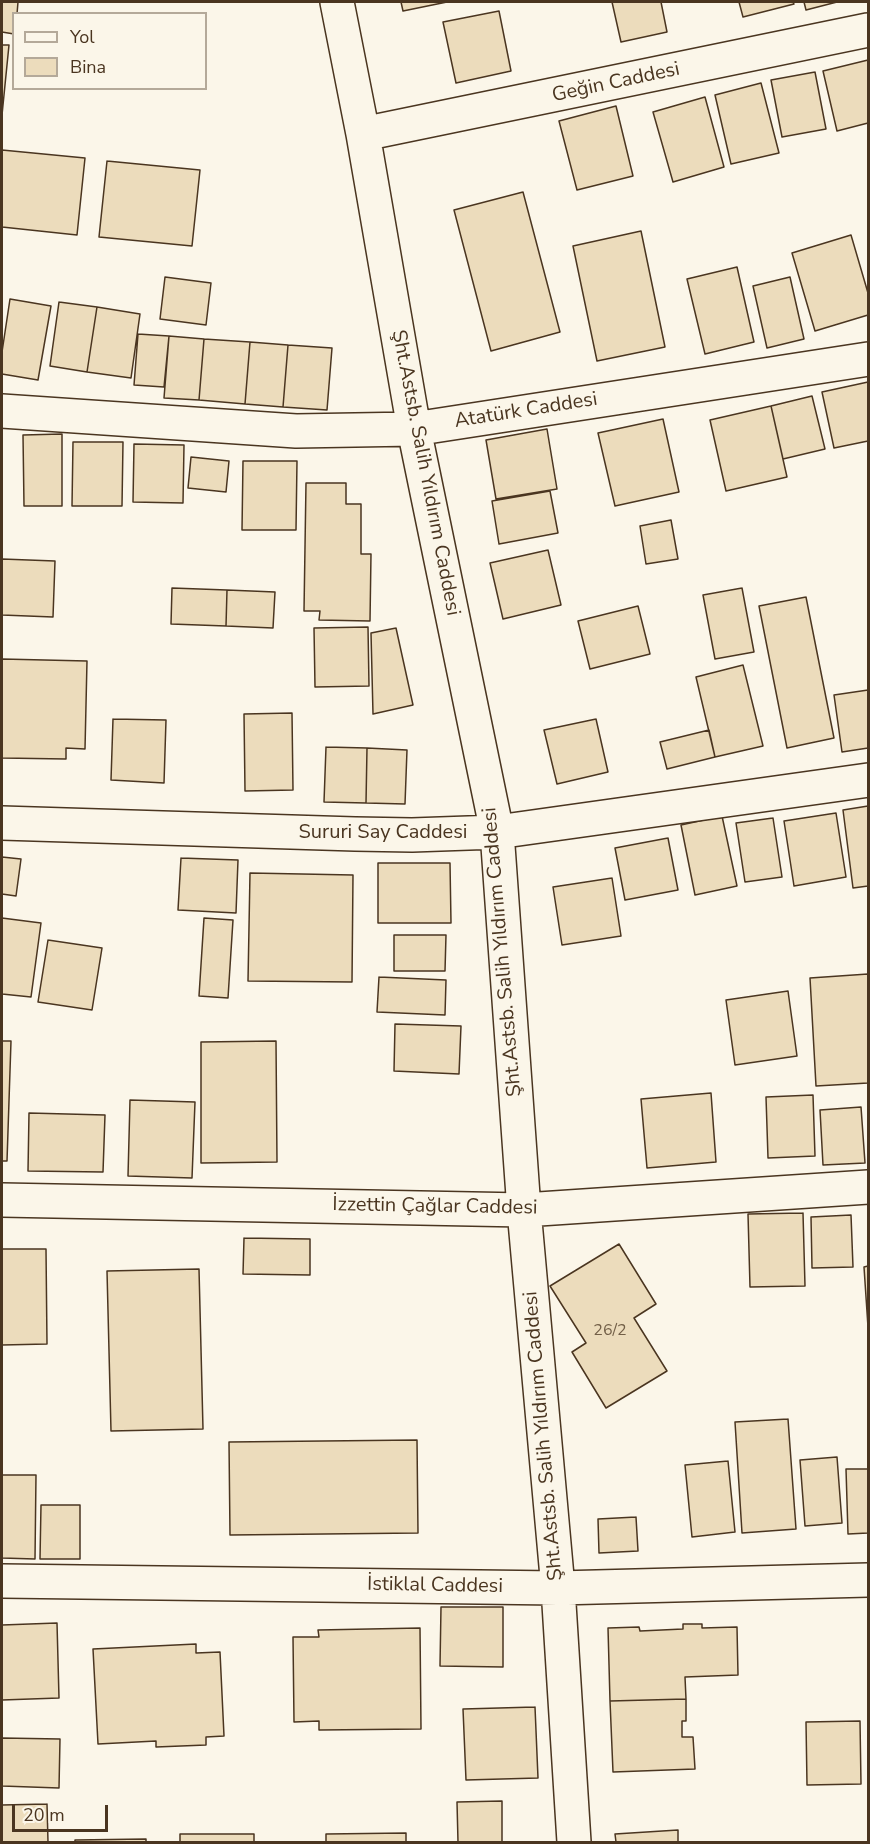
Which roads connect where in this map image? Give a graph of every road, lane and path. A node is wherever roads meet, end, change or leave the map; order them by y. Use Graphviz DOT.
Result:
graph roads {
  1 [pos="337,2"];
  2 [pos="868,30"];
  3 [pos="363,134"];
  4 [pos="868,359"];
  5 [pos="2,411"];
  6 [pos="414,429"];
  7 [pos="868,780"];
  8 [pos="2,823"];
  9 [pos="497,832"];
  10 [pos="868,1187"];
  11 [pos="2,1200"];
  12 [pos="524,1210"];
  13 [pos="868,1580"];
  14 [pos="2,1581"];
  15 [pos="558,1588"];
  16 [pos="574,1842"];
  1 -- 3 [label="street, Şht.Astsb. Salih Yıldırım Caddesi"];
  2 -- 3 [label="street, Geğin Caddesi"];
  3 -- 6 [label="street, Şht.Astsb. Salih Yıldırım Caddesi"];
  4 -- 6 [label="street, Atatürk Caddesi"];
  5 -- 6 [label="street, Atatürk Caddesi"];
  6 -- 9 [label="street, Şht.Astsb. Salih Yıldırım Caddesi"];
  7 -- 9 [label="street, Sururi Say Caddesi"];
  8 -- 9 [label="street, Sururi Say Caddesi"];
  9 -- 12 [label="street, Şht.Astsb. Salih Yıldırım Caddesi"];
  10 -- 12 [label="street, İzzettin Çağlar Caddesi"];
  11 -- 12 [label="street, İzzettin Çağlar Caddesi"];
  12 -- 15 [label="street, Şht.Astsb. Salih Yıldırım Caddesi"];
  13 -- 15 [label="street, İstiklal Caddesi"];
  14 -- 15 [label="street, İstiklal Caddesi"];
  15 -- 16 [label="street, Şht.Astsb. Salih Yıldırım Caddesi"];
}
